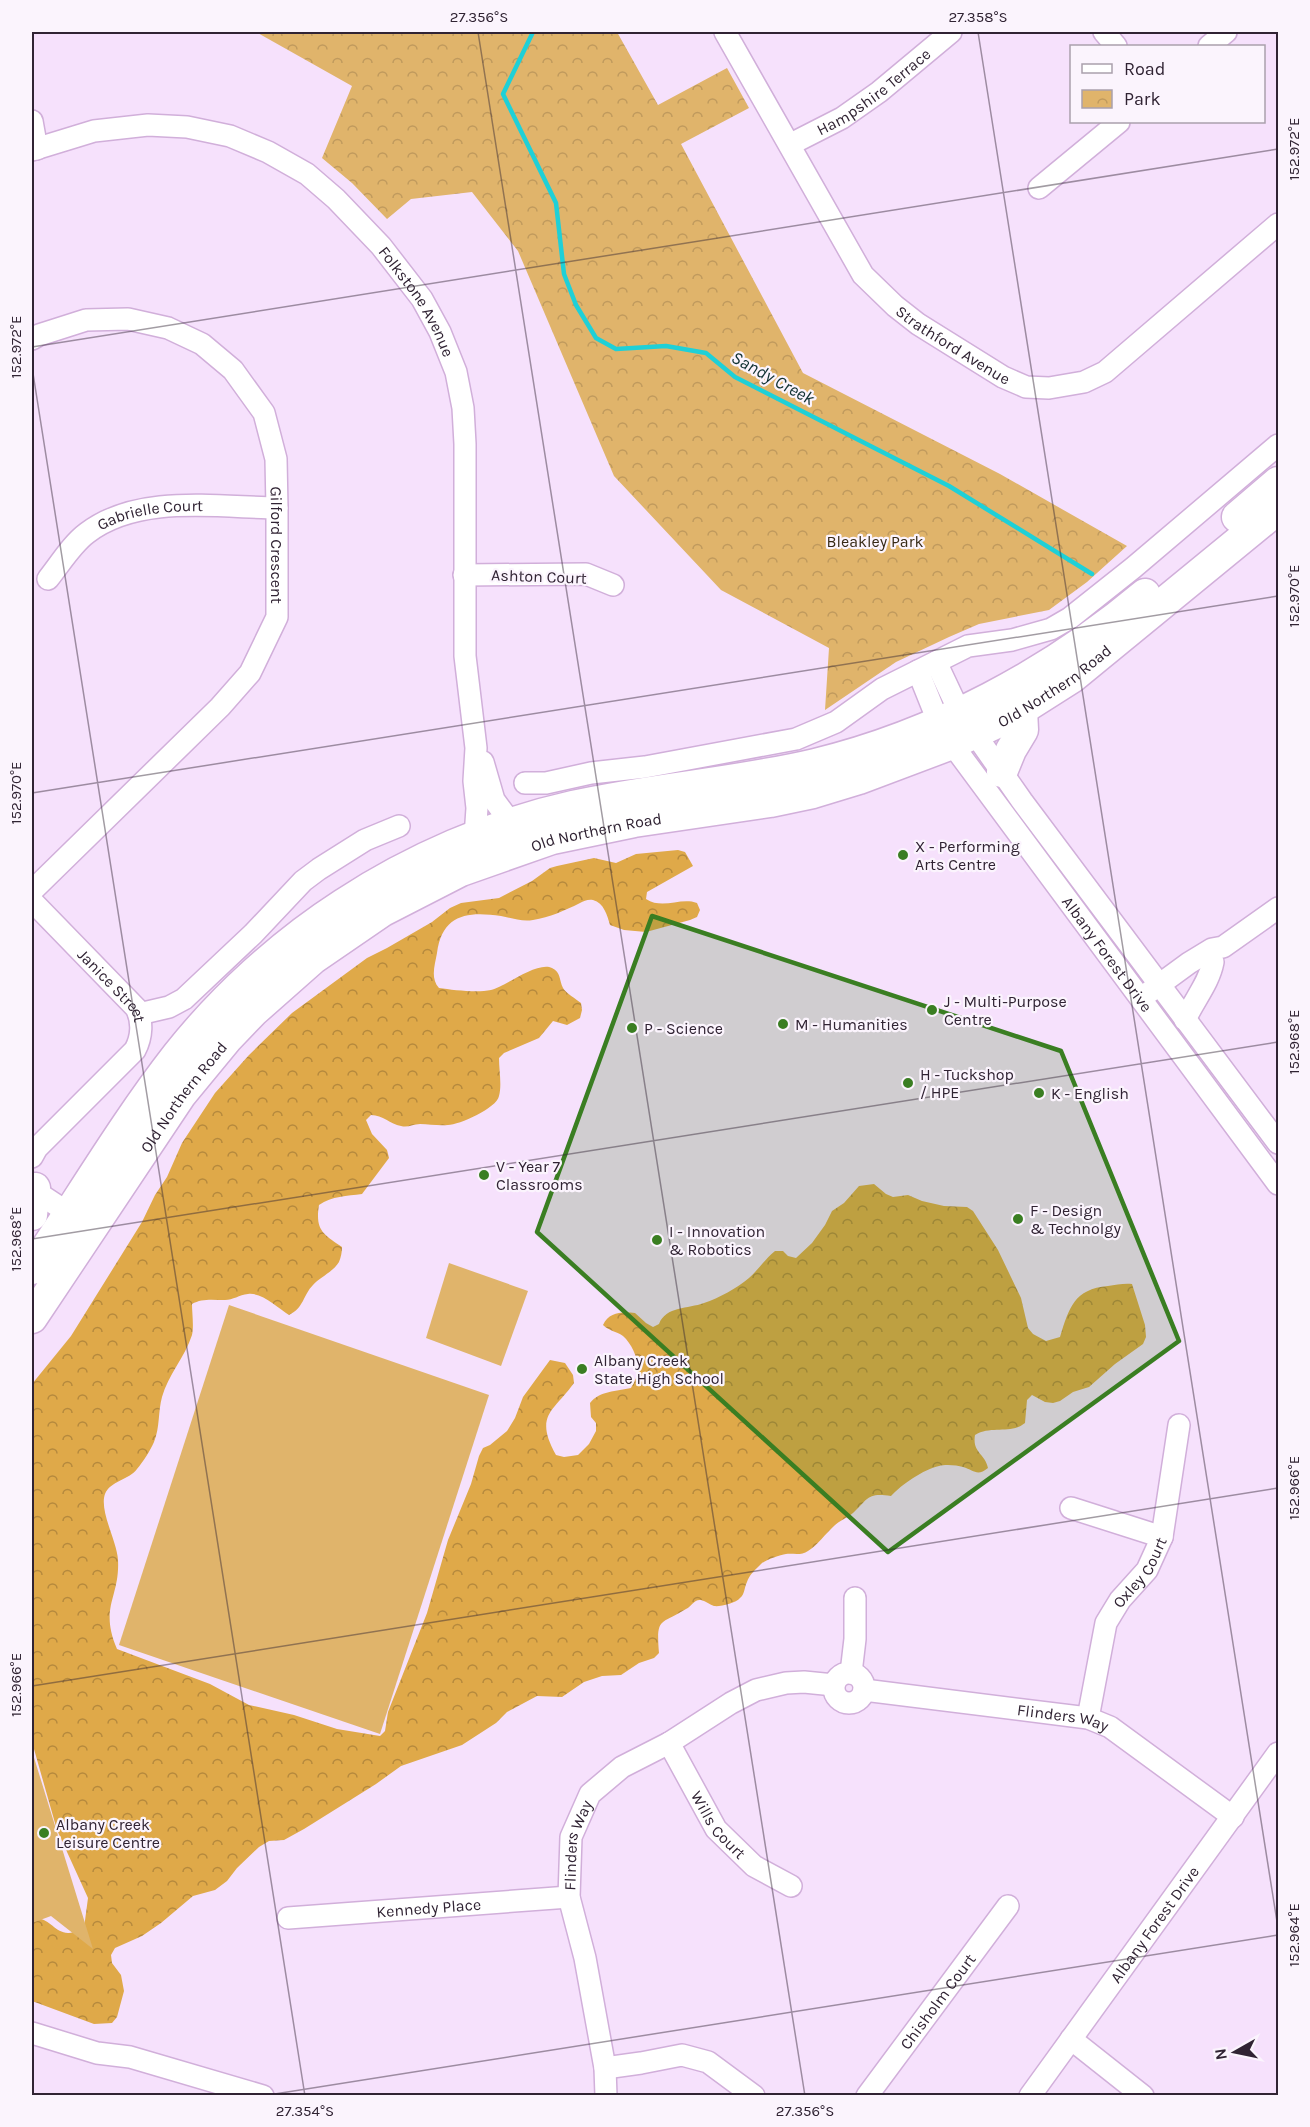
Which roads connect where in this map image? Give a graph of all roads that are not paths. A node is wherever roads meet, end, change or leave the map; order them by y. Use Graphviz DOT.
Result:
graph roads {
  1 [pos="725,32"];
  2 [pos="951,32"];
  3 [pos="1104,32"];
  4 [pos="1227,32"];
  5 [pos="1115,45"];
  6 [pos="1210,45"];
  7 [pos="32,121"];
  8 [pos="1118,123"];
  9 [pos="790,144"];
  10 [pos="34,150"];
  11 [pos="1039,188"];
  12 [pos="1278,224"];
  13 [pos="32,339"];
  14 [pos="1278,445"];
  15 [pos="1278,482"];
  16 [pos="277,508"];
  17 [pos="1278,509"];
  18 [pos="464,575"];
  19 [pos="48,579"];
  20 [pos="614,585"];
  21 [pos="927,667"];
  22 [pos="1022,710"];
  23 [pos="956,727"];
  24 [pos="476,748"];
  25 [pos="1002,772"];
  26 [pos="525,783"];
  27 [pos="511,823"];
  28 [pos="399,826"];
  29 [pos="475,837"];
  30 [pos="32,891"];
  31 [pos="32,901"];
  32 [pos="1278,908"];
  33 [pos="1218,954"];
  34 [pos="1163,990"];
  35 [pos="1145,1004"];
  36 [pos="140,1014"];
  37 [pos="1185,1020"];
  38 [pos="1278,1143"];
  39 [pos="32,1157"];
  40 [pos="1278,1184"];
  41 [pos="33,1196"];
  42 [pos="80,1221"];
  43 [pos="32,1269"];
  44 [pos="32,1318"];
  45 [pos="1179,1425"];
  46 [pos="1071,1508"];
  47 [pos="1162,1537"];
  48 [pos="855,1598"];
  49 [pos="843,1679"];
  50 [pos="1088,1718"];
  51 [pos="669,1743"];
  52 [pos="1278,1753"];
  53 [pos="1233,1817"];
  54 [pos="791,1886"];
  55 [pos="569,1897"];
  56 [pos="1008,1906"];
  57 [pos="288,1918"];
  58 [pos="32,2022"];
  59 [pos="32,2033"];
  60 [pos="1071,2039"];
  61 [pos="130,2057"];
  62 [pos="605,2068"];
  63 [pos="263,2096"];
  64 [pos="606,2096"];
  65 [pos="754,2096"];
  66 [pos="867,2096"];
  67 [pos="1030,2096"];
  68 [pos="1143,2096"];
  1 -- 9 [label="street, Strathford Avenue"];
  2 -- 9 [label="street, Hampshire Terrace"];
  3 -- 5 [label="street"];
  4 -- 6 [label="street"];
  7 -- 10 [label="street"];
  8 -- 11 [label="street"];
  9 -- 12 [label="street, Strathford Avenue"];
  10 -- 18 [label="street, Folkstone Avenue"];
  13 -- 16 [label="street, Gilford Crescent"];
  14 -- 21 [label="street"];
  15 -- 23 [label="highway, Old Northern Road"];
  16 -- 19 [label="street, Gabrielle Court"];
  16 -- 30 [label="street, Gilford Crescent"];
  17 -- 22 [label="highway, Old Northern Road"];
  18 -- 20 [label="street, Ashton Court"];
  18 -- 24 [label="street, Folkstone Avenue"];
  21 -- 23 [label="street"];
  21 -- 26 [label="street"];
  22 -- 23 [label="highway, Old Northern Road"];
  22 -- 25 [label="highway"];
  23 -- 25 [label="street, Albany Forest Drive"];
  23 -- 27 [label="highway, Old Northern Road"];
  23 -- 35 [label="street, Albany Forest Drive"];
  23 -- 42 [label="highway, Old Northern Road"];
  24 -- 27 [label="street, Folkstone Avenue"];
  24 -- 29 [label="street, Folkstone Avenue"];
  25 -- 34 [label="street, Albany Forest Drive"];
  27 -- 29 [label="highway, Old Northern Road"];
  28 -- 36 [label="street"];
  29 -- 42 [label="highway, Old Northern Road"];
  31 -- 36 [label="street, Janice Street"];
  32 -- 33 [label="street"];
  33 -- 34 [label="street"];
  33 -- 37 [label="street"];
  34 -- 35 [label="street"];
  34 -- 37 [label="street, Albany Forest Drive"];
  35 -- 40 [label="street, Albany Forest Drive"];
  36 -- 39 [label="street, Janice Street"];
  37 -- 38 [label="street, Albany Forest Drive"];
  41 -- 42 [label="street"];
  42 -- 43 [label="highway, Old Northern Road"];
  42 -- 44 [label="highway, Old Northern Road"];
  45 -- 47 [label="street, Oxley Court"];
  46 -- 47 [label="street"];
  47 -- 50 [label="street, Oxley Court"];
  48 -- 49 [label="street"];
  49 -- 50 [label="street, Flinders Way"];
  49 -- 51 [label="street, Flinders Way"];
  50 -- 53 [label="street, Flinders Way"];
  51 -- 54 [label="street, Wills Court"];
  51 -- 55 [label="street, Flinders Way"];
  52 -- 53 [label="street, Albany Forest Drive"];
  53 -- 60 [label="street, Albany Forest Drive"];
  55 -- 57 [label="street, Kennedy Place"];
  55 -- 62 [label="street, Flinders Way"];
  56 -- 66 [label="street, Chisholm Court"];
  58 -- 61 [label="street"];
  59 -- 61 [label="street"];
  60 -- 67 [label="street, Albany Forest Drive"];
  60 -- 68 [label="street"];
  61 -- 63 [label="street"];
  62 -- 64 [label="street, Flinders Way"];
  62 -- 65 [label="street"];
}
